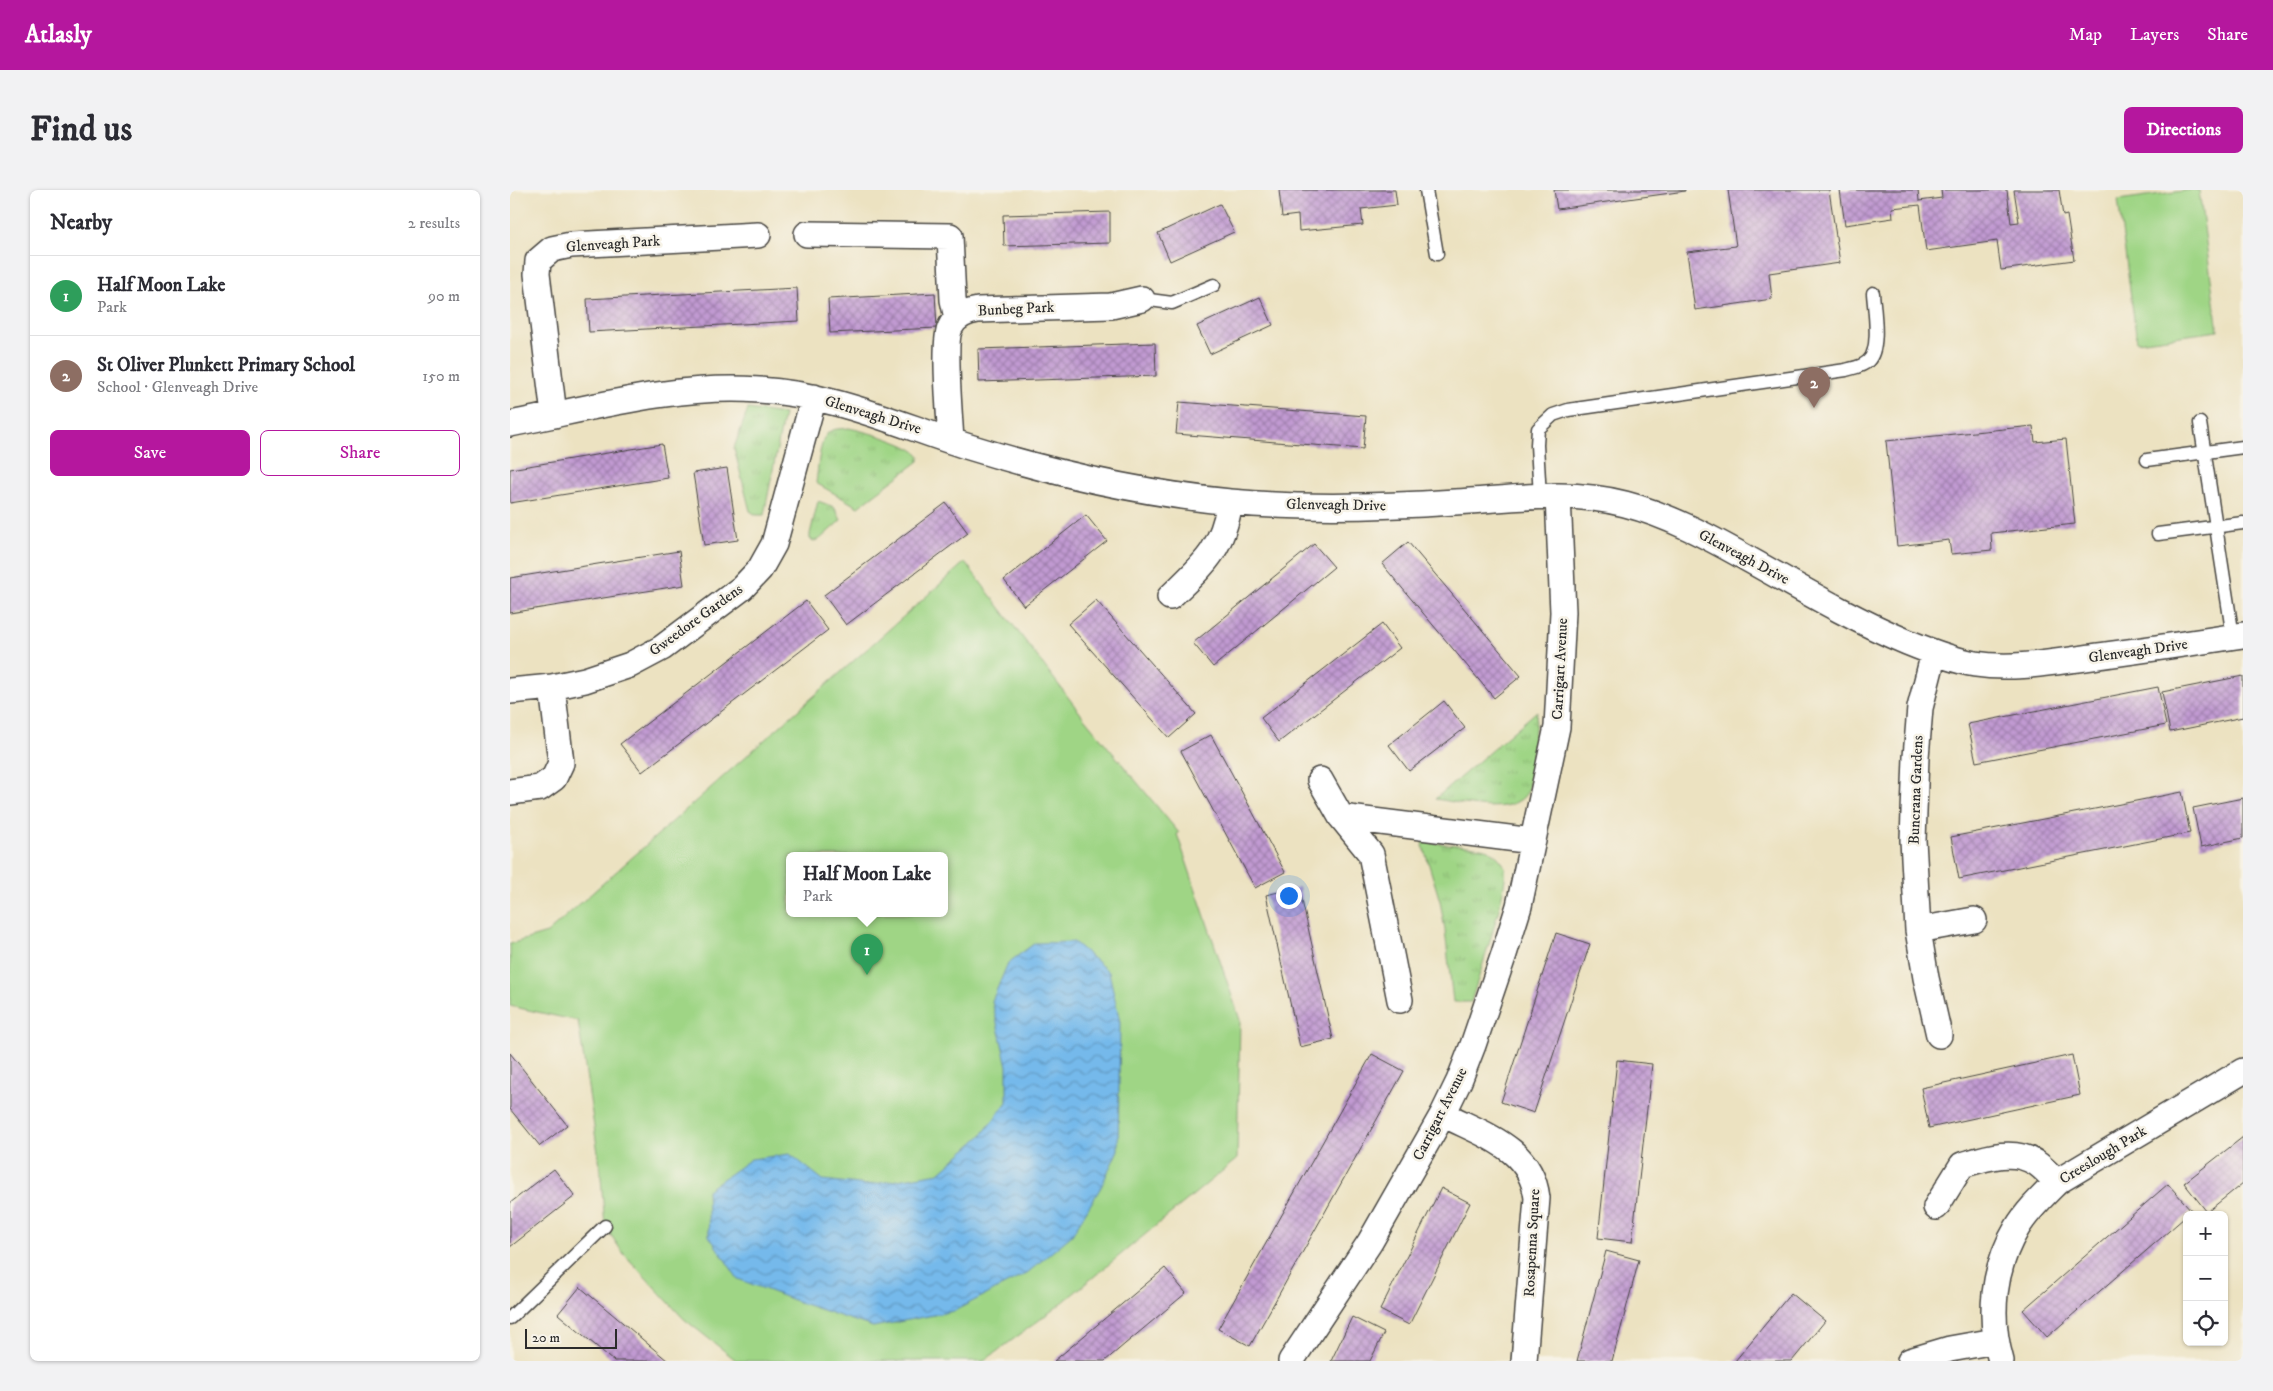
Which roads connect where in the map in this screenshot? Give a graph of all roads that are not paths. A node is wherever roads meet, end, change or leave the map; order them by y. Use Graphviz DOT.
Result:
graph roads {
  1 [pos="1426,190"];
  2 [pos="807,234"];
  3 [pos="758,235"];
  4 [pos="1437,254"];
  5 [pos="1214,285"];
  6 [pos="1873,292"];
  7 [pos="1142,299"];
  8 [pos="956,318"];
  9 [pos="814,397"];
  10 [pos="554,415"];
  11 [pos="510,424"];
  12 [pos="2200,424"];
  13 [pos="951,441"];
  14 [pos="2243,447"];
  15 [pos="2204,452"];
  16 [pos="2147,460"];
  17 [pos="1549,496"];
  18 [pos="1230,502"];
  19 [pos="2243,524"];
  20 [pos="2216,527"];
  21 [pos="2158,534"];
  22 [pos="1170,597"];
  23 [pos="2238,636"];
  24 [pos="1934,653"];
  25 [pos="552,687"];
  26 [pos="510,691"];
  27 [pos="1320,780"];
  28 [pos="510,792"];
  29 [pos="1341,817"];
  30 [pos="1533,841"];
  31 [pos="1974,920"];
  32 [pos="1918,930"];
  33 [pos="1400,1000"];
  34 [pos="1939,1035"];
  35 [pos="2243,1071"];
  36 [pos="1443,1114"];
  37 [pos="2057,1182"];
  38 [pos="1936,1208"];
  39 [pos="605,1226"];
  40 [pos="510,1318"];
  41 [pos="1998,1351"];
  42 [pos="1291,1361"];
  43 [pos="1524,1361"];
  44 [pos="1910,1361"];
  1 -- 4 [label="lane"];
  2 -- 8 [label="street"];
  3 -- 10 [label="street, Glenveagh Park"];
  5 -- 7 [label="lane"];
  6 -- 17 [label="lane"];
  7 -- 8 [label="street, Bunbeg Park"];
  8 -- 13 [label="street, Bunbeg Park"];
  9 -- 10 [label="street, Glenveagh Drive"];
  9 -- 13 [label="street, Glenveagh Drive"];
  9 -- 25 [label="street, Gweedore Gardens"];
  10 -- 11 [label="street, Glenveagh Drive"];
  12 -- 15 [label="lane"];
  13 -- 18 [label="street, Glenveagh Drive"];
  14 -- 15 [label="lane"];
  15 -- 16 [label="lane"];
  15 -- 20 [label="lane"];
  17 -- 18 [label="street, Glenveagh Drive"];
  17 -- 24 [label="street, Glenveagh Drive"];
  17 -- 30 [label="street, Carrigart Avenue"];
  18 -- 22 [label="street"];
  19 -- 20 [label="lane"];
  20 -- 21 [label="lane"];
  20 -- 23 [label="lane"];
  23 -- 24 [label="street, Glenveagh Drive"];
  24 -- 32 [label="street, Buncrana Gardens"];
  25 -- 26 [label="street, Gweedore Gardens"];
  25 -- 28 [label="street"];
  27 -- 29 [label="street"];
  29 -- 30 [label="street"];
  29 -- 33 [label="street"];
  30 -- 36 [label="street, Carrigart Avenue"];
  31 -- 32 [label="street"];
  32 -- 34 [label="street, Buncrana Gardens"];
  35 -- 37 [label="street, Creeslough Park"];
  36 -- 42 [label="street, Carrigart Avenue"];
  36 -- 43 [label="street, Rosapenna Square"];
  37 -- 38 [label="street"];
  37 -- 41 [label="street, Creeslough Park"];
  39 -- 40 [label="lane"];
  41 -- 44 [label="street"];
}
